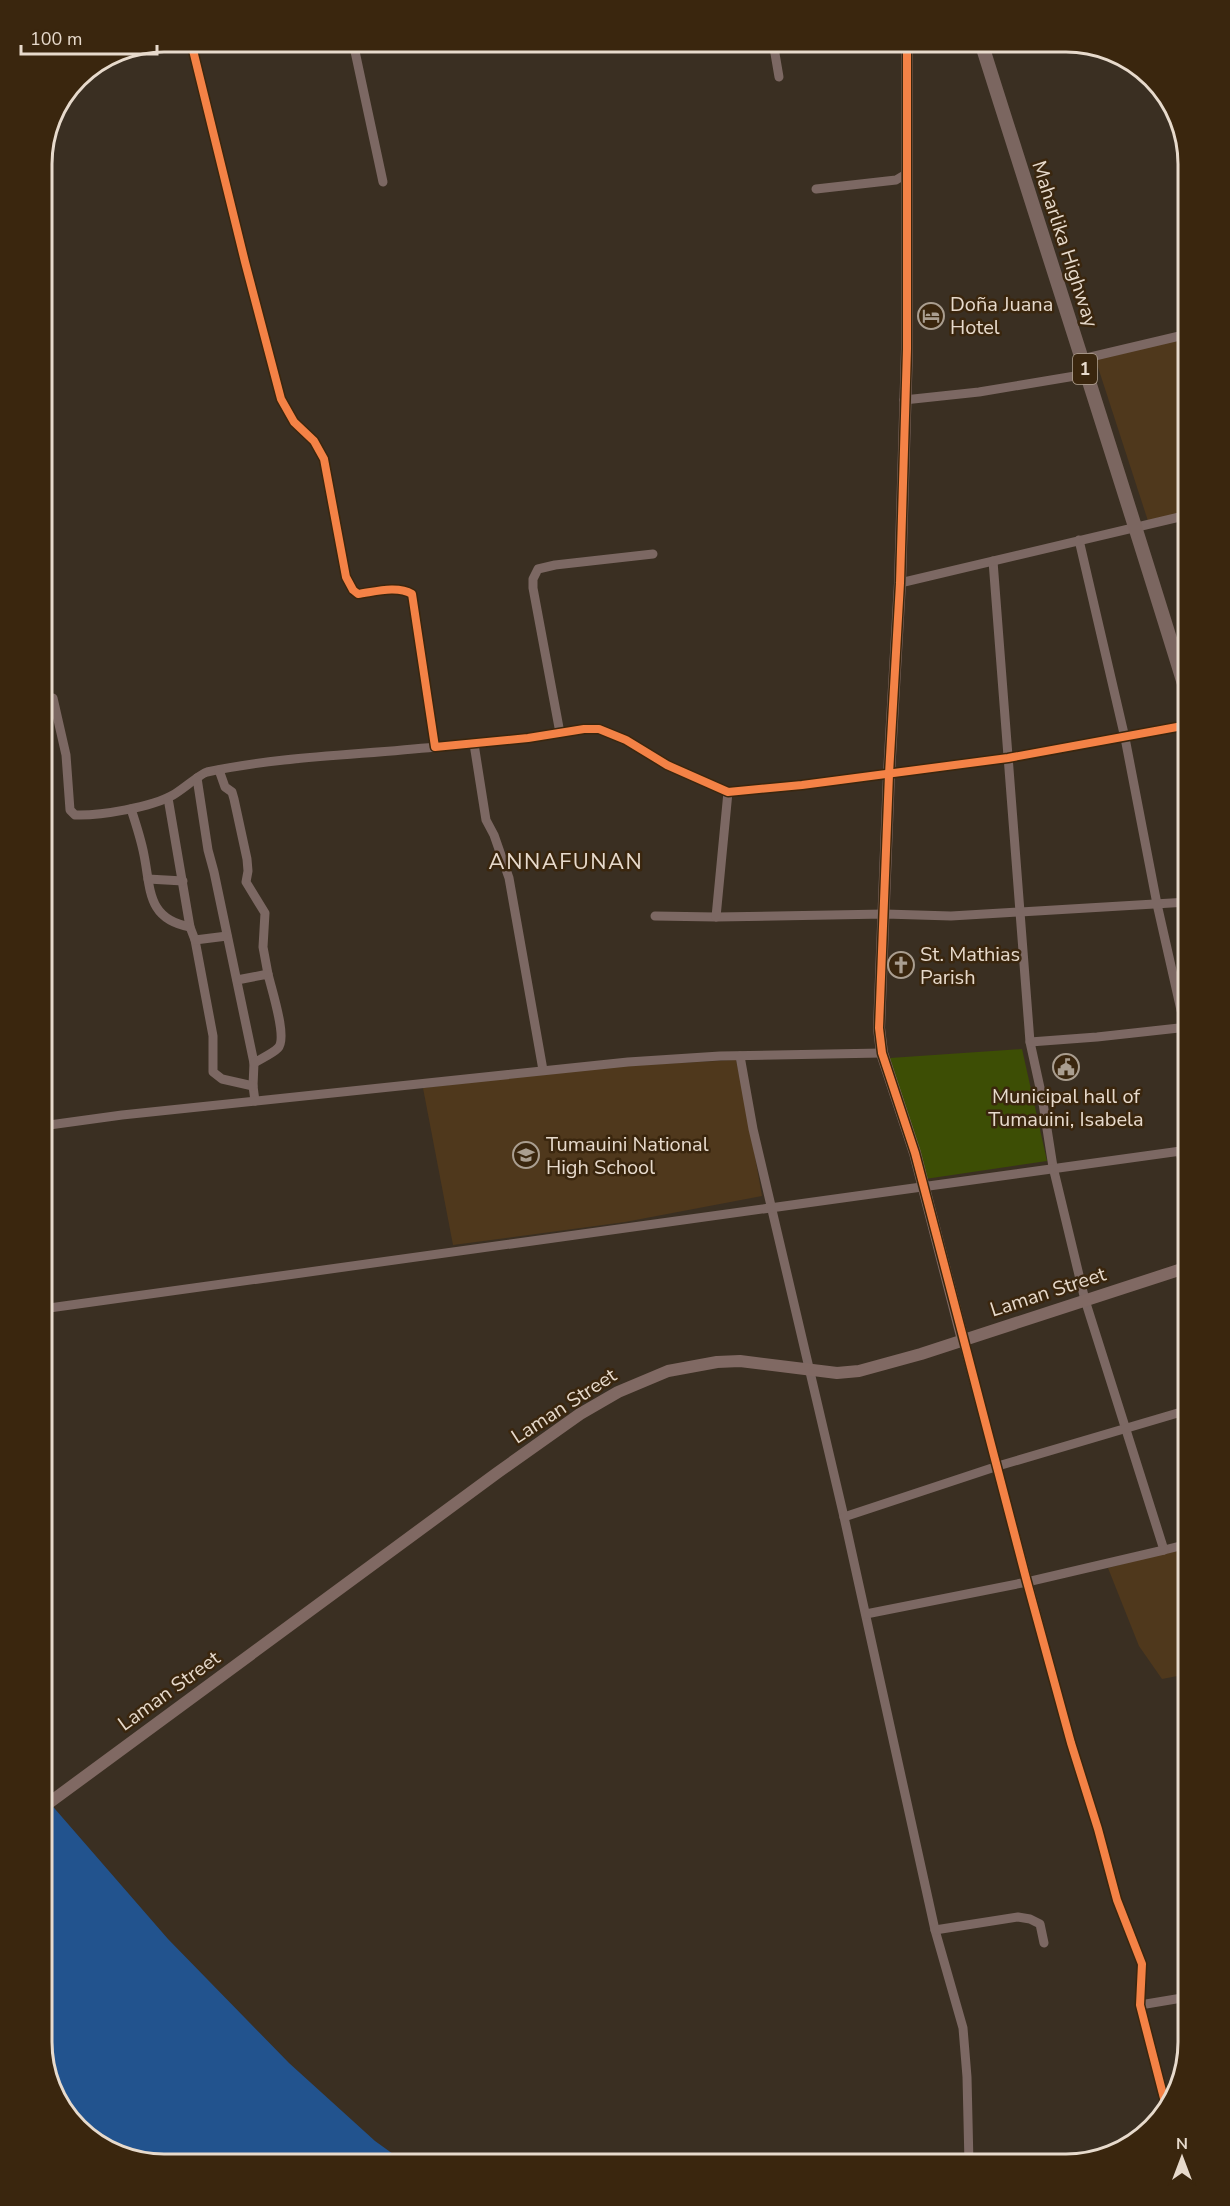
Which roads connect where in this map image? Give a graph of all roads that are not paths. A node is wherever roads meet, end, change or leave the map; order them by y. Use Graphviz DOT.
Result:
graph roads {
  1 [pos="194,53"];
  2 [pos="355,53"];
  3 [pos="776,53"];
  4 [pos="907,53"];
  5 [pos="985,53"];
  6 [pos="779,77"];
  7 [pos="906,174"];
  8 [pos="383,182"];
  9 [pos="816,189"];
  10 [pos="1178,336"];
  11 [pos="1082,359"];
  12 [pos="1087,374"];
  13 [pos="904,400"];
  14 [pos="1178,518"];
  15 [pos="1137,528"];
  16 [pos="1079,540"];
  17 [pos="653,554"];
  18 [pos="993,561"];
  19 [pos="900,583"];
  20 [pos="1178,664"];
  21 [pos="53,698"];
  22 [pos="1178,727"];
  23 [pos="560,733"];
  24 [pos="1125,738"];
  25 [pos="474,744"];
  26 [pos="435,747"];
  27 [pos="1008,758"];
  28 [pos="219,770"];
  29 [pos="889,774"];
  30 [pos="197,778"];
  31 [pos="728,792"];
  32 [pos="168,798"];
  33 [pos="131,809"];
  34 [pos="148,879"];
  35 [pos="183,881"];
  36 [pos="1178,903"];
  37 [pos="1157,904"];
  38 [pos="1021,911"];
  39 [pos="885,914"];
  40 [pos="655,916"];
  41 [pos="716,917"];
  42 [pos="190,927"];
  43 [pos="227,936"];
  44 [pos="195,939"];
  45 [pos="268,974"];
  46 [pos="237,980"];
  47 [pos="1178,993"];
  48 [pos="1178,1028"];
  49 [pos="1030,1042"];
  50 [pos="882,1053"];
  51 [pos="740,1056"];
  52 [pos="254,1063"];
  53 [pos="543,1070"];
  54 [pos="253,1086"];
  55 [pos="255,1101"];
  56 [pos="52,1125"];
  57 [pos="1178,1151"];
  58 [pos="1053,1167"];
  59 [pos="924,1187"];
  60 [pos="771,1207"];
  61 [pos="1178,1270"];
  62 [pos="1085,1299"];
  63 [pos="52,1308"];
  64 [pos="963,1340"];
  65 [pos="811,1370"];
  66 [pos="1178,1413"];
  67 [pos="1127,1428"];
  68 [pos="998,1466"];
  69 [pos="844,1517"];
  70 [pos="1178,1546"];
  71 [pos="1164,1550"];
  72 [pos="1027,1582"];
  73 [pos="866,1614"];
  74 [pos="52,1801"];
  75 [pos="935,1930"];
  76 [pos="1044,1943"];
  77 [pos="1178,1999"];
  78 [pos="1140,2005"];
  79 [pos="1163,2096"];
  80 [pos="969,2154"];
  1 -- 26 [label="street"];
  2 -- 8 [label="street"];
  3 -- 6 [label="street"];
  4 -- 7 [label="street"];
  5 -- 11 [label="main road, Maharlika Highway / 1"];
  7 -- 9 [label="street"];
  7 -- 13 [label="street"];
  10 -- 11 [label="street"];
  11 -- 12 [label="main road, Maharlika Highway / 1"];
  12 -- 13 [label="street"];
  12 -- 15 [label="main road, Maharlika Highway / 1"];
  13 -- 19 [label="street"];
  14 -- 15 [label="street"];
  15 -- 16 [label="street"];
  15 -- 20 [label="main road, Maharlika Highway / 1"];
  16 -- 18 [label="street"];
  16 -- 24 [label="street"];
  17 -- 23 [label="street"];
  18 -- 19 [label="street"];
  18 -- 27 [label="street"];
  19 -- 29 [label="street"];
  21 -- 33 [label="street"];
  22 -- 24 [label="street"];
  23 -- 25 [label="street"];
  23 -- 31 [label="street"];
  24 -- 27 [label="street"];
  24 -- 37 [label="street"];
  25 -- 26 [label="street"];
  25 -- 53 [label="street"];
  26 -- 28 [label="street"];
  27 -- 29 [label="street"];
  27 -- 38 [label="street"];
  28 -- 30 [label="street"];
  28 -- 45 [label="street"];
  29 -- 31 [label="street"];
  29 -- 39 [label="street"];
  30 -- 32 [label="street"];
  30 -- 43 [label="street"];
  31 -- 41 [label="street"];
  32 -- 33 [label="street"];
  32 -- 35 [label="street"];
  33 -- 34 [label="street"];
  34 -- 35 [label="street"];
  34 -- 42 [label="street"];
  35 -- 42 [label="street"];
  36 -- 37 [label="street"];
  37 -- 38 [label="street"];
  37 -- 47 [label="street"];
  38 -- 39 [label="street"];
  38 -- 49 [label="street"];
  39 -- 41 [label="street"];
  39 -- 50 [label="street"];
  40 -- 41 [label="street"];
  42 -- 44 [label="street"];
  43 -- 44 [label="street"];
  43 -- 46 [label="street"];
  44 -- 54 [label="street"];
  45 -- 46 [label="street"];
  45 -- 52 [label="street"];
  46 -- 52 [label="street"];
  48 -- 49 [label="street"];
  49 -- 58 [label="street"];
  50 -- 51 [label="street"];
  50 -- 59 [label="street"];
  51 -- 53 [label="street"];
  51 -- 60 [label="street"];
  52 -- 54 [label="street"];
  53 -- 55 [label="street"];
  54 -- 55 [label="street"];
  55 -- 56 [label="street"];
  57 -- 58 [label="street"];
  58 -- 59 [label="street"];
  58 -- 62 [label="street"];
  59 -- 60 [label="street"];
  59 -- 64 [label="street"];
  60 -- 63 [label="street"];
  60 -- 65 [label="street"];
  61 -- 62 [label="street, Laman Street"];
  62 -- 64 [label="street, Laman Street"];
  62 -- 67 [label="street"];
  64 -- 65 [label="street, Laman Street"];
  64 -- 68 [label="street"];
  65 -- 69 [label="street"];
  65 -- 74 [label="street, Laman Street"];
  66 -- 67 [label="street"];
  67 -- 68 [label="street"];
  67 -- 71 [label="street"];
  68 -- 69 [label="street"];
  68 -- 72 [label="street"];
  69 -- 73 [label="street"];
  70 -- 71 [label="street"];
  71 -- 72 [label="street"];
  72 -- 73 [label="street"];
  72 -- 78 [label="street"];
  73 -- 75 [label="street"];
  75 -- 76 [label="street"];
  75 -- 80 [label="street"];
  77 -- 78 [label="street"];
  78 -- 79 [label="street"];
}
